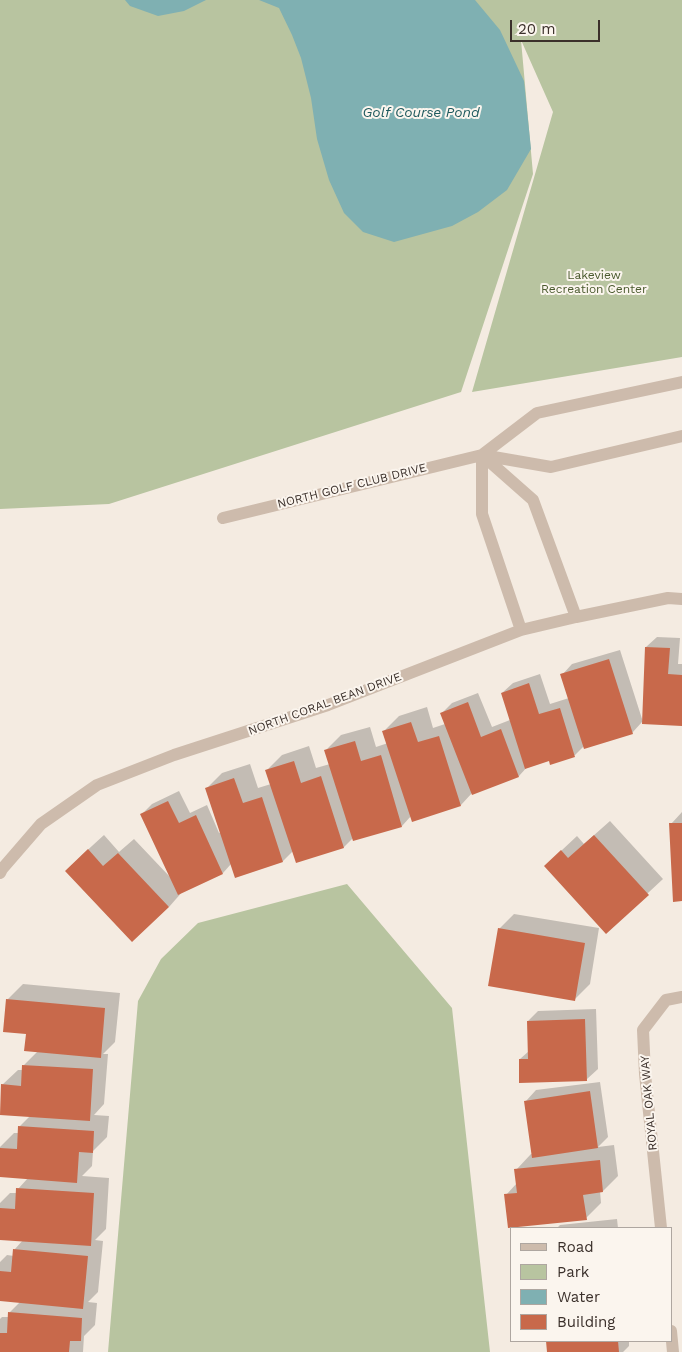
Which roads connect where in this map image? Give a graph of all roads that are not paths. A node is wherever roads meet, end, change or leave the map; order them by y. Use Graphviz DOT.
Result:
graph roads {
  1 [pos="682,382"];
  2 [pos="682,436"];
  3 [pos="482,455"];
  4 [pos="223,518"];
  5 [pos="682,599"];
  6 [pos="576,617"];
  7 [pos="521,630"];
  8 [pos="0,873"];
  9 [pos="682,998"];
  10 [pos="660,1227"];
  1 -- 3 [label="street, NORTH GOLF CLUB DRIVE"];
  2 -- 3 [label="street, NORTH GOLF CLUB DRIVE"];
  3 -- 4 [label="street, NORTH GOLF CLUB DRIVE"];
  3 -- 6 [label="street"];
  3 -- 7 [label="street"];
  5 -- 6 [label="street, NORTH CORAL BEAN DRIVE"];
  6 -- 7 [label="street, NORTH CORAL BEAN DRIVE"];
  7 -- 8 [label="street, NORTH CORAL BEAN DRIVE"];
  9 -- 10 [label="street, ROYAL OAK WAY"];
}
